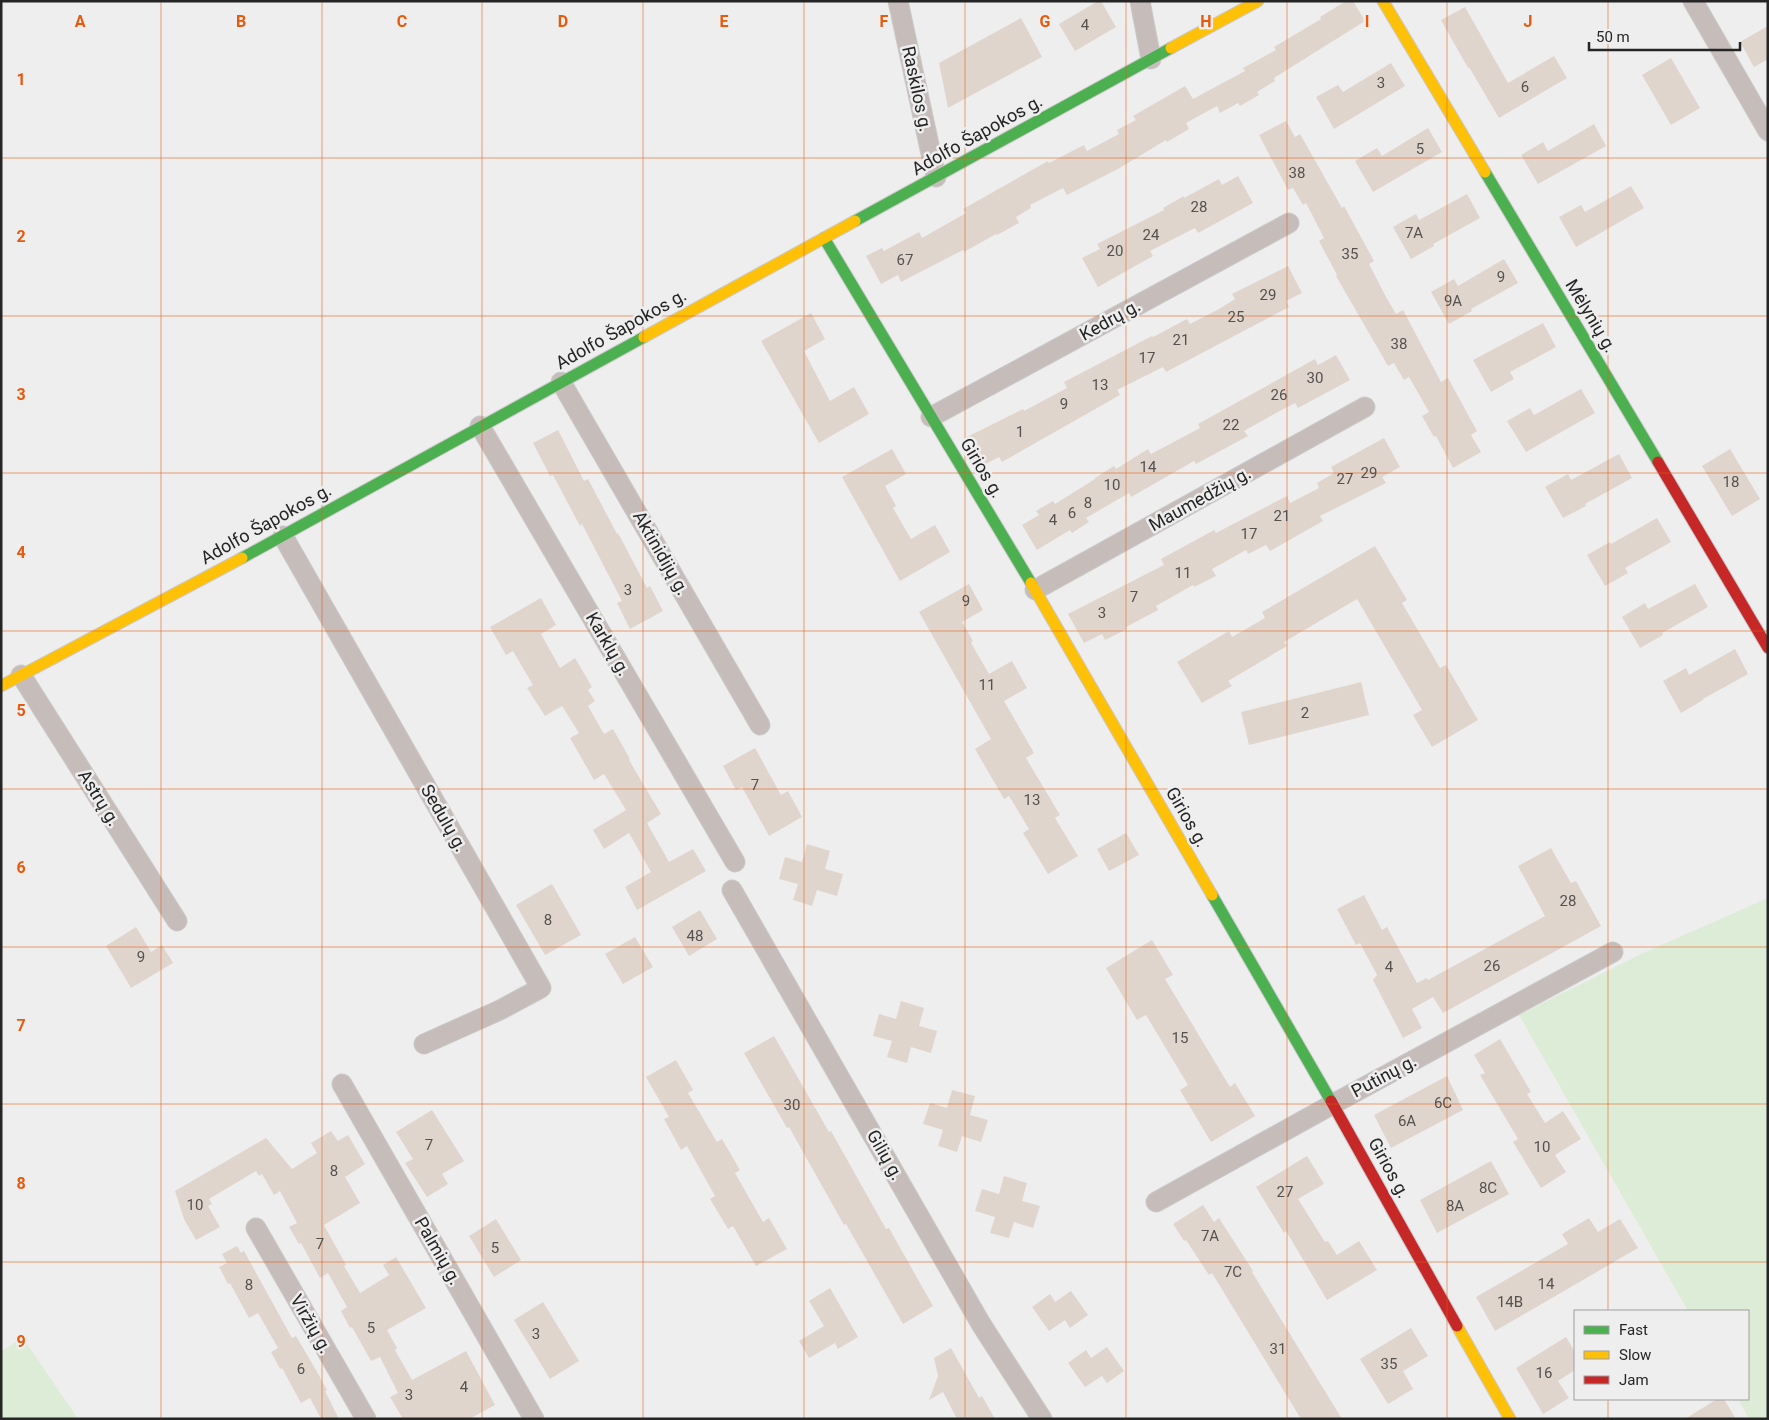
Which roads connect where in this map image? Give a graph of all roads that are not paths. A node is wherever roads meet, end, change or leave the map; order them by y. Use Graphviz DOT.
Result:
graph roads {
  1 [pos="898,1"];
  2 [pos="1140,1"];
  3 [pos="1258,1"];
  4 [pos="1383,1"];
  5 [pos="1693,1"];
  6 [pos="1151,59"];
  7 [pos="1768,131"];
  8 [pos="936,177"];
  9 [pos="1289,223"];
  10 [pos="824,238"];
  11 [pos="561,382"];
  12 [pos="1365,407"];
  13 [pos="931,417"];
  14 [pos="480,426"];
  15 [pos="283,536"];
  16 [pos="1035,590"];
  17 [pos="1768,648"];
  18 [pos="21,676"];
  19 [pos="1,686"];
  20 [pos="760,725"];
  21 [pos="735,862"];
  22 [pos="732,890"];
  23 [pos="177,921"];
  24 [pos="1614,952"];
  25 [pos="424,1044"];
  26 [pos="342,1084"];
  27 [pos="1333,1104"];
  28 [pos="1156,1202"];
  29 [pos="256,1228"];
  30 [pos="366,1419"];
  31 [pos="534,1419"];
  32 [pos="1042,1419"];
  33 [pos="1510,1419"];
  1 -- 8 [label="street, Raskilos g."];
  2 -- 6 [label="street"];
  3 -- 6 [label="street, Adolfo Šapokos g."];
  4 -- 17 [label="street, Mėlynių g."];
  5 -- 7 [label="street"];
  6 -- 8 [label="street, Adolfo Šapokos g."];
  8 -- 10 [label="street, Adolfo Šapokos g."];
  9 -- 13 [label="street, Kedrų g."];
  10 -- 11 [label="street, Adolfo Šapokos g."];
  10 -- 13 [label="street, Girios g."];
  11 -- 14 [label="street, Adolfo Šapokos g."];
  11 -- 20 [label="street, Aktinidijų g."];
  12 -- 16 [label="street, Maumedžių g."];
  13 -- 16 [label="street, Girios g."];
  14 -- 15 [label="street, Adolfo Šapokos g."];
  14 -- 21 [label="street, Karklų g."];
  15 -- 18 [label="street, Adolfo Šapokos g."];
  15 -- 25 [label="street, Sedulų g."];
  16 -- 27 [label="street, Girios g."];
  18 -- 19 [label="street, Adolfo Šapokos g."];
  18 -- 23 [label="street, Astrų g."];
  22 -- 32 [label="street, Gilių g."];
  24 -- 27 [label="street, Putinų g."];
  26 -- 31 [label="street, Palmių g."];
  27 -- 28 [label="street, Putinų g."];
  27 -- 33 [label="street, Girios g."];
  29 -- 30 [label="street, Viržių g."];
}
